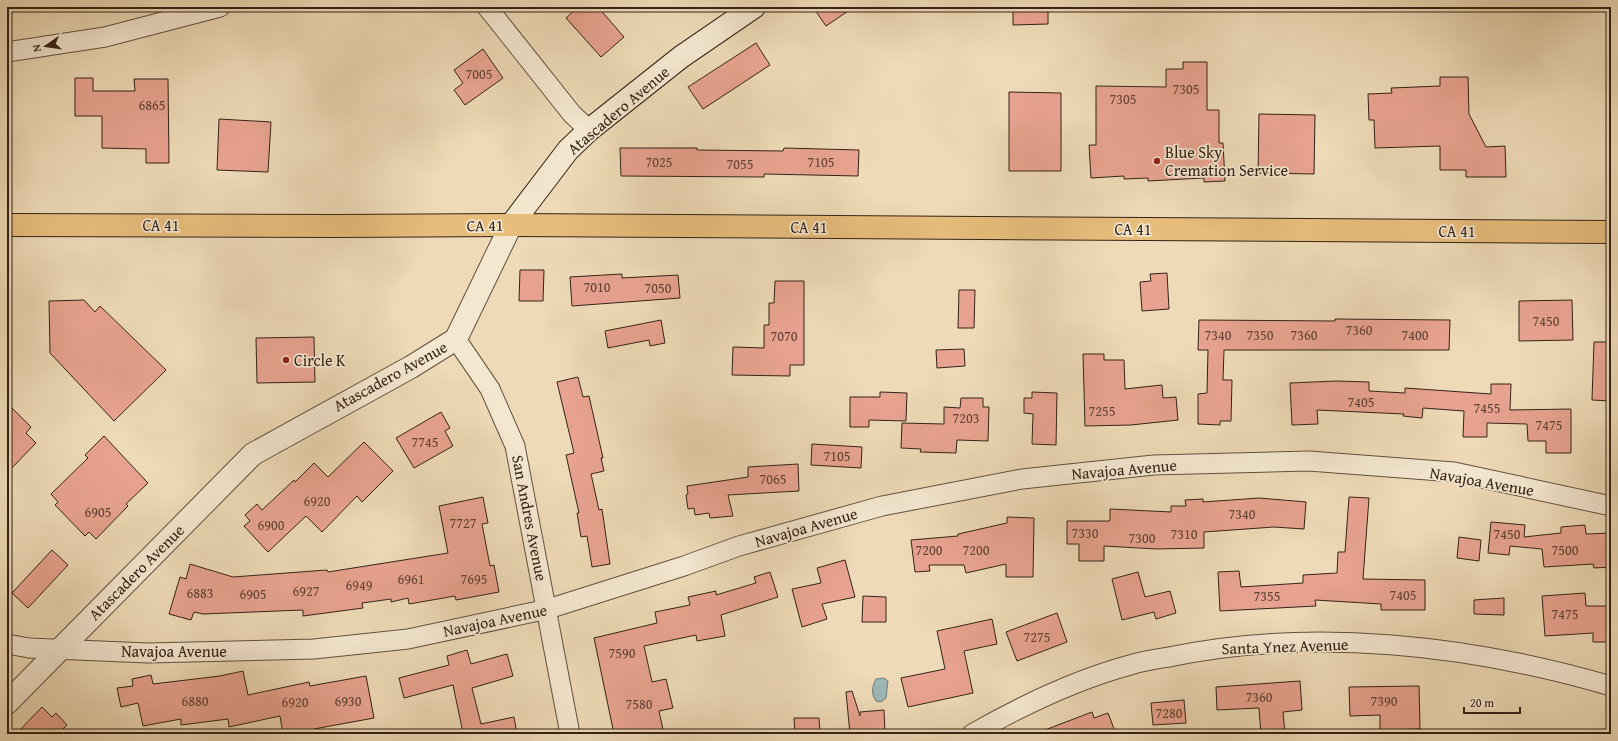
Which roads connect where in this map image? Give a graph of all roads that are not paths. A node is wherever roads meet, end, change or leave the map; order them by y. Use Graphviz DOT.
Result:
graph roads {
  1 [pos="220,7"];
  2 [pos="487,7"];
  3 [pos="754,7"];
  4 [pos="7,52"];
  5 [pos="589,130"];
  6 [pos="7,224"];
  7 [pos="511,225"];
  8 [pos="1611,232"];
  9 [pos="456,339"];
  10 [pos="1611,506"];
  11 [pos="548,609"];
  12 [pos="7,644"];
  13 [pos="61,648"];
  14 [pos="1611,686"];
  15 [pos="7,703"];
  16 [pos="570,734"];
  17 [pos="972,734"];
  1 -- 4 [label="street"];
  2 -- 5 [label="street"];
  3 -- 5 [label="street, Atascadero Avenue"];
  5 -- 7 [label="street, Atascadero Avenue"];
  6 -- 7 [label="main road, CA 41 / CA 41"];
  7 -- 8 [label="main road, CA 41 / CA 41"];
  7 -- 9 [label="street, Atascadero Avenue"];
  9 -- 11 [label="street, San Andres Avenue"];
  9 -- 13 [label="street, Atascadero Avenue"];
  10 -- 11 [label="street, Navajoa Avenue"];
  11 -- 13 [label="street, Navajoa Avenue"];
  11 -- 16 [label="street, San Andres Avenue"];
  12 -- 13 [label="street, Navajoa Avenue"];
  13 -- 15 [label="street, Atascadero Avenue"];
  14 -- 17 [label="street, Santa Ynez Avenue"];
}
